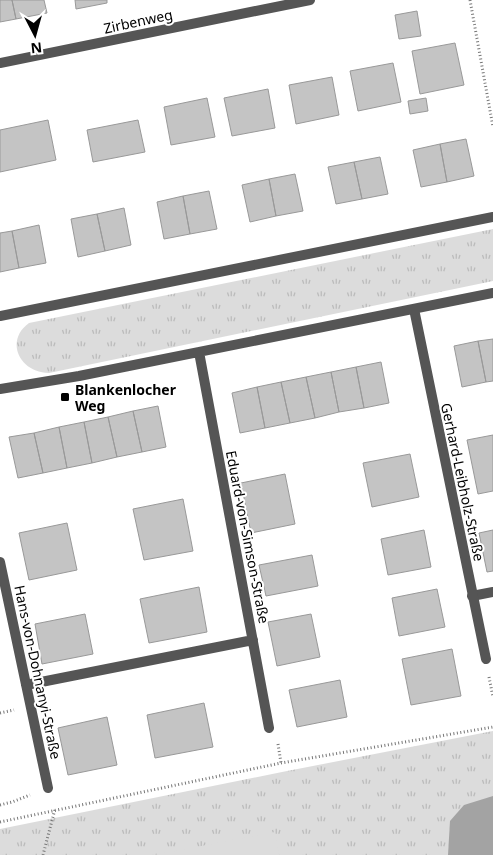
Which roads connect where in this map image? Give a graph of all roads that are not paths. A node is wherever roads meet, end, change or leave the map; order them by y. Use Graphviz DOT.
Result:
graph roads {
  1 [pos="310,0"];
  2 [pos="0,63"];
  3 [pos="493,217"];
  4 [pos="493,293"];
  5 [pos="414,309"];
  6 [pos="0,316"];
  7 [pos="199,352"];
  8 [pos="0,389"];
  9 [pos="0,562"];
  10 [pos="493,592"];
  11 [pos="472,596"];
  12 [pos="253,640"];
  13 [pos="486,660"];
  14 [pos="26,686"];
  15 [pos="269,728"];
  16 [pos="48,788"];
  1 -- 2 [label="street, Zirbenweg"];
  3 -- 6 [label="street"];
  4 -- 5 [label="street"];
  5 -- 7 [label="street"];
  5 -- 11 [label="street, Gerhard-Leibholz-Straße"];
  7 -- 8 [label="street"];
  7 -- 12 [label="street, Eduard-von-Simson-Straße"];
  9 -- 14 [label="street, Hans-von-Dohnanyi-Straße"];
  10 -- 11 [label="street"];
  11 -- 13 [label="street, Gerhard-Leibholz-Straße"];
  12 -- 14 [label="street"];
  12 -- 15 [label="street, Eduard-von-Simson-Straße"];
  14 -- 16 [label="street, Hans-von-Dohnanyi-Straße"];
}
